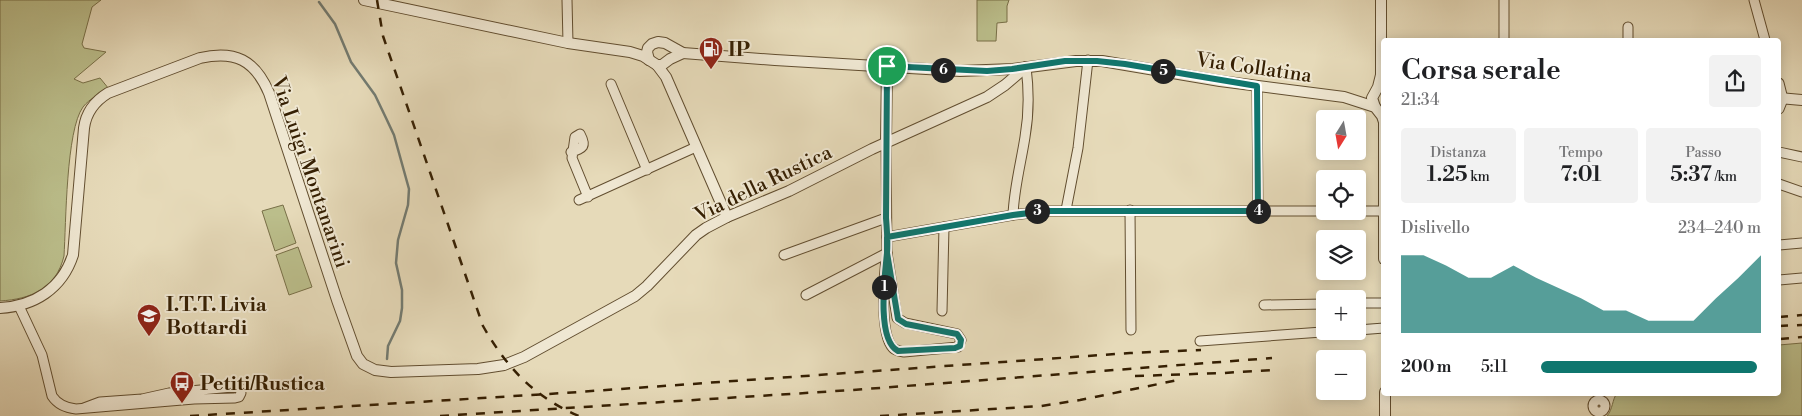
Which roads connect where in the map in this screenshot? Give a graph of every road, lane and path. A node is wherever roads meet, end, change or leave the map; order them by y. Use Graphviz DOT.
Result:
graph roads {
  1 [pos="364,0"];
  2 [pos="567,0"];
  3 [pos="1381,0"];
  4 [pos="1504,0"];
  5 [pos="1754,0"];
  6 [pos="1628,27"];
  7 [pos="1382,38"];
  8 [pos="1504,38"];
  9 [pos="1628,38"];
  10 [pos="1764,38"];
  11 [pos="568,42"];
  12 [pos="669,46"];
  13 [pos="648,48"];
  14 [pos="630,52"];
  15 [pos="683,53"];
  16 [pos="1088,60"];
  17 [pos="661,62"];
  18 [pos="887,66"];
  19 [pos="1026,67"];
  20 [pos="611,84"];
  21 [pos="1257,86"];
  22 [pos="1378,91"];
  23 [pos="1344,97"];
  24 [pos="1781,99"];
  25 [pos="1802,100"];
  26 [pos="1378,108"];
  27 [pos="886,142"];
  28 [pos="696,147"];
  29 [pos="571,152"];
  30 [pos="1781,152"];
  31 [pos="1802,156"];
  32 [pos="647,170"];
  33 [pos="1781,185"];
  34 [pos="1802,192"];
  35 [pos="1066,210"];
  36 [pos="1130,210"];
  37 [pos="1258,211"];
  38 [pos="1316,211"];
  39 [pos="1366,211"];
  40 [pos="1381,211"];
  41 [pos="1013,215"];
  42 [pos="727,217"];
  43 [pos="886,218"];
  44 [pos="944,227"];
  45 [pos="887,237"];
  46 [pos="1802,243"];
  47 [pos="1781,245"];
  48 [pos="887,253"];
  49 [pos="784,255"];
  50 [pos="1802,278"];
  51 [pos="1781,280"];
  52 [pos="806,295"];
  53 [pos="1366,303"];
  54 [pos="1381,303"];
  55 [pos="1316,304"];
  56 [pos="1264,305"];
  57 [pos="19,306"];
  58 [pos="0,308"];
  59 [pos="942,311"];
  60 [pos="1381,328"];
  61 [pos="1366,329"];
  62 [pos="1131,330"];
  63 [pos="1316,332"];
  64 [pos="1200,341"];
  65 [pos="504,364"];
  66 [pos="1385,396"];
  67 [pos="1596,396"];
  68 [pos="84,408"];
  69 [pos="1595,413"];
  70 [pos="1385,416"];
  1 -- 11 [label="street"];
  2 -- 11 [label="street"];
  3 -- 7 [label="street"];
  4 -- 8 [label="street"];
  5 -- 10 [label="street"];
  6 -- 9 [label="street"];
  11 -- 14 [label="street"];
  12 -- 13 [label="street"];
  12 -- 15 [label="street, Via Collatina"];
  12 -- 17 [label="street"];
  13 -- 14 [label="street"];
  13 -- 17 [label="street"];
  14 -- 17 [label="street"];
  15 -- 17 [label="street, Via Collatina"];
  15 -- 18 [label="street, Via Collatina"];
  16 -- 19 [label="street, Via Collatina"];
  16 -- 21 [label="street, Via Collatina"];
  16 -- 35 [label="street"];
  17 -- 28 [label="street"];
  18 -- 19 [label="street, Via Collatina"];
  18 -- 27 [label="street"];
  19 -- 27 [label="street, Via della Rustica"];
  19 -- 41 [label="street"];
  20 -- 32 [label="street"];
  21 -- 23 [label="street, Via Collatina"];
  21 -- 37 [label="street"];
  22 -- 23 [label="street"];
  22 -- 26 [label="street"];
  23 -- 26 [label="street"];
  24 -- 25 [label="street"];
  27 -- 42 [label="street, Via della Rustica"];
  27 -- 43 [label="street"];
  28 -- 32 [label="street"];
  28 -- 42 [label="street"];
  29 -- 32 [label="street"];
  30 -- 31 [label="street"];
  33 -- 34 [label="street"];
  35 -- 36 [label="street"];
  35 -- 41 [label="street"];
  36 -- 37 [label="street"];
  36 -- 62 [label="street"];
  37 -- 38 [label="street"];
  39 -- 40 [label="street"];
  41 -- 44 [label="street"];
  42 -- 65 [label="street, Via della Rustica"];
  43 -- 45 [label="street"];
  43 -- 49 [label="street"];
  44 -- 45 [label="street"];
  44 -- 59 [label="street"];
  45 -- 48 [label="street"];
  46 -- 47 [label="street"];
  48 -- 48 [label="street"];
  48 -- 52 [label="street"];
  50 -- 51 [label="street"];
  53 -- 54 [label="street"];
  55 -- 56 [label="street"];
  57 -- 58 [label="street, Via Luigi Montanarini"];
  57 -- 65 [label="street, Via Luigi Montanarini"];
  57 -- 68 [label="street"];
  60 -- 61 [label="street"];
  63 -- 64 [label="street"];
  66 -- 70 [label="street"];
  67 -- 69 [label="street"];
  68 -- 68 [label="street"];
}
